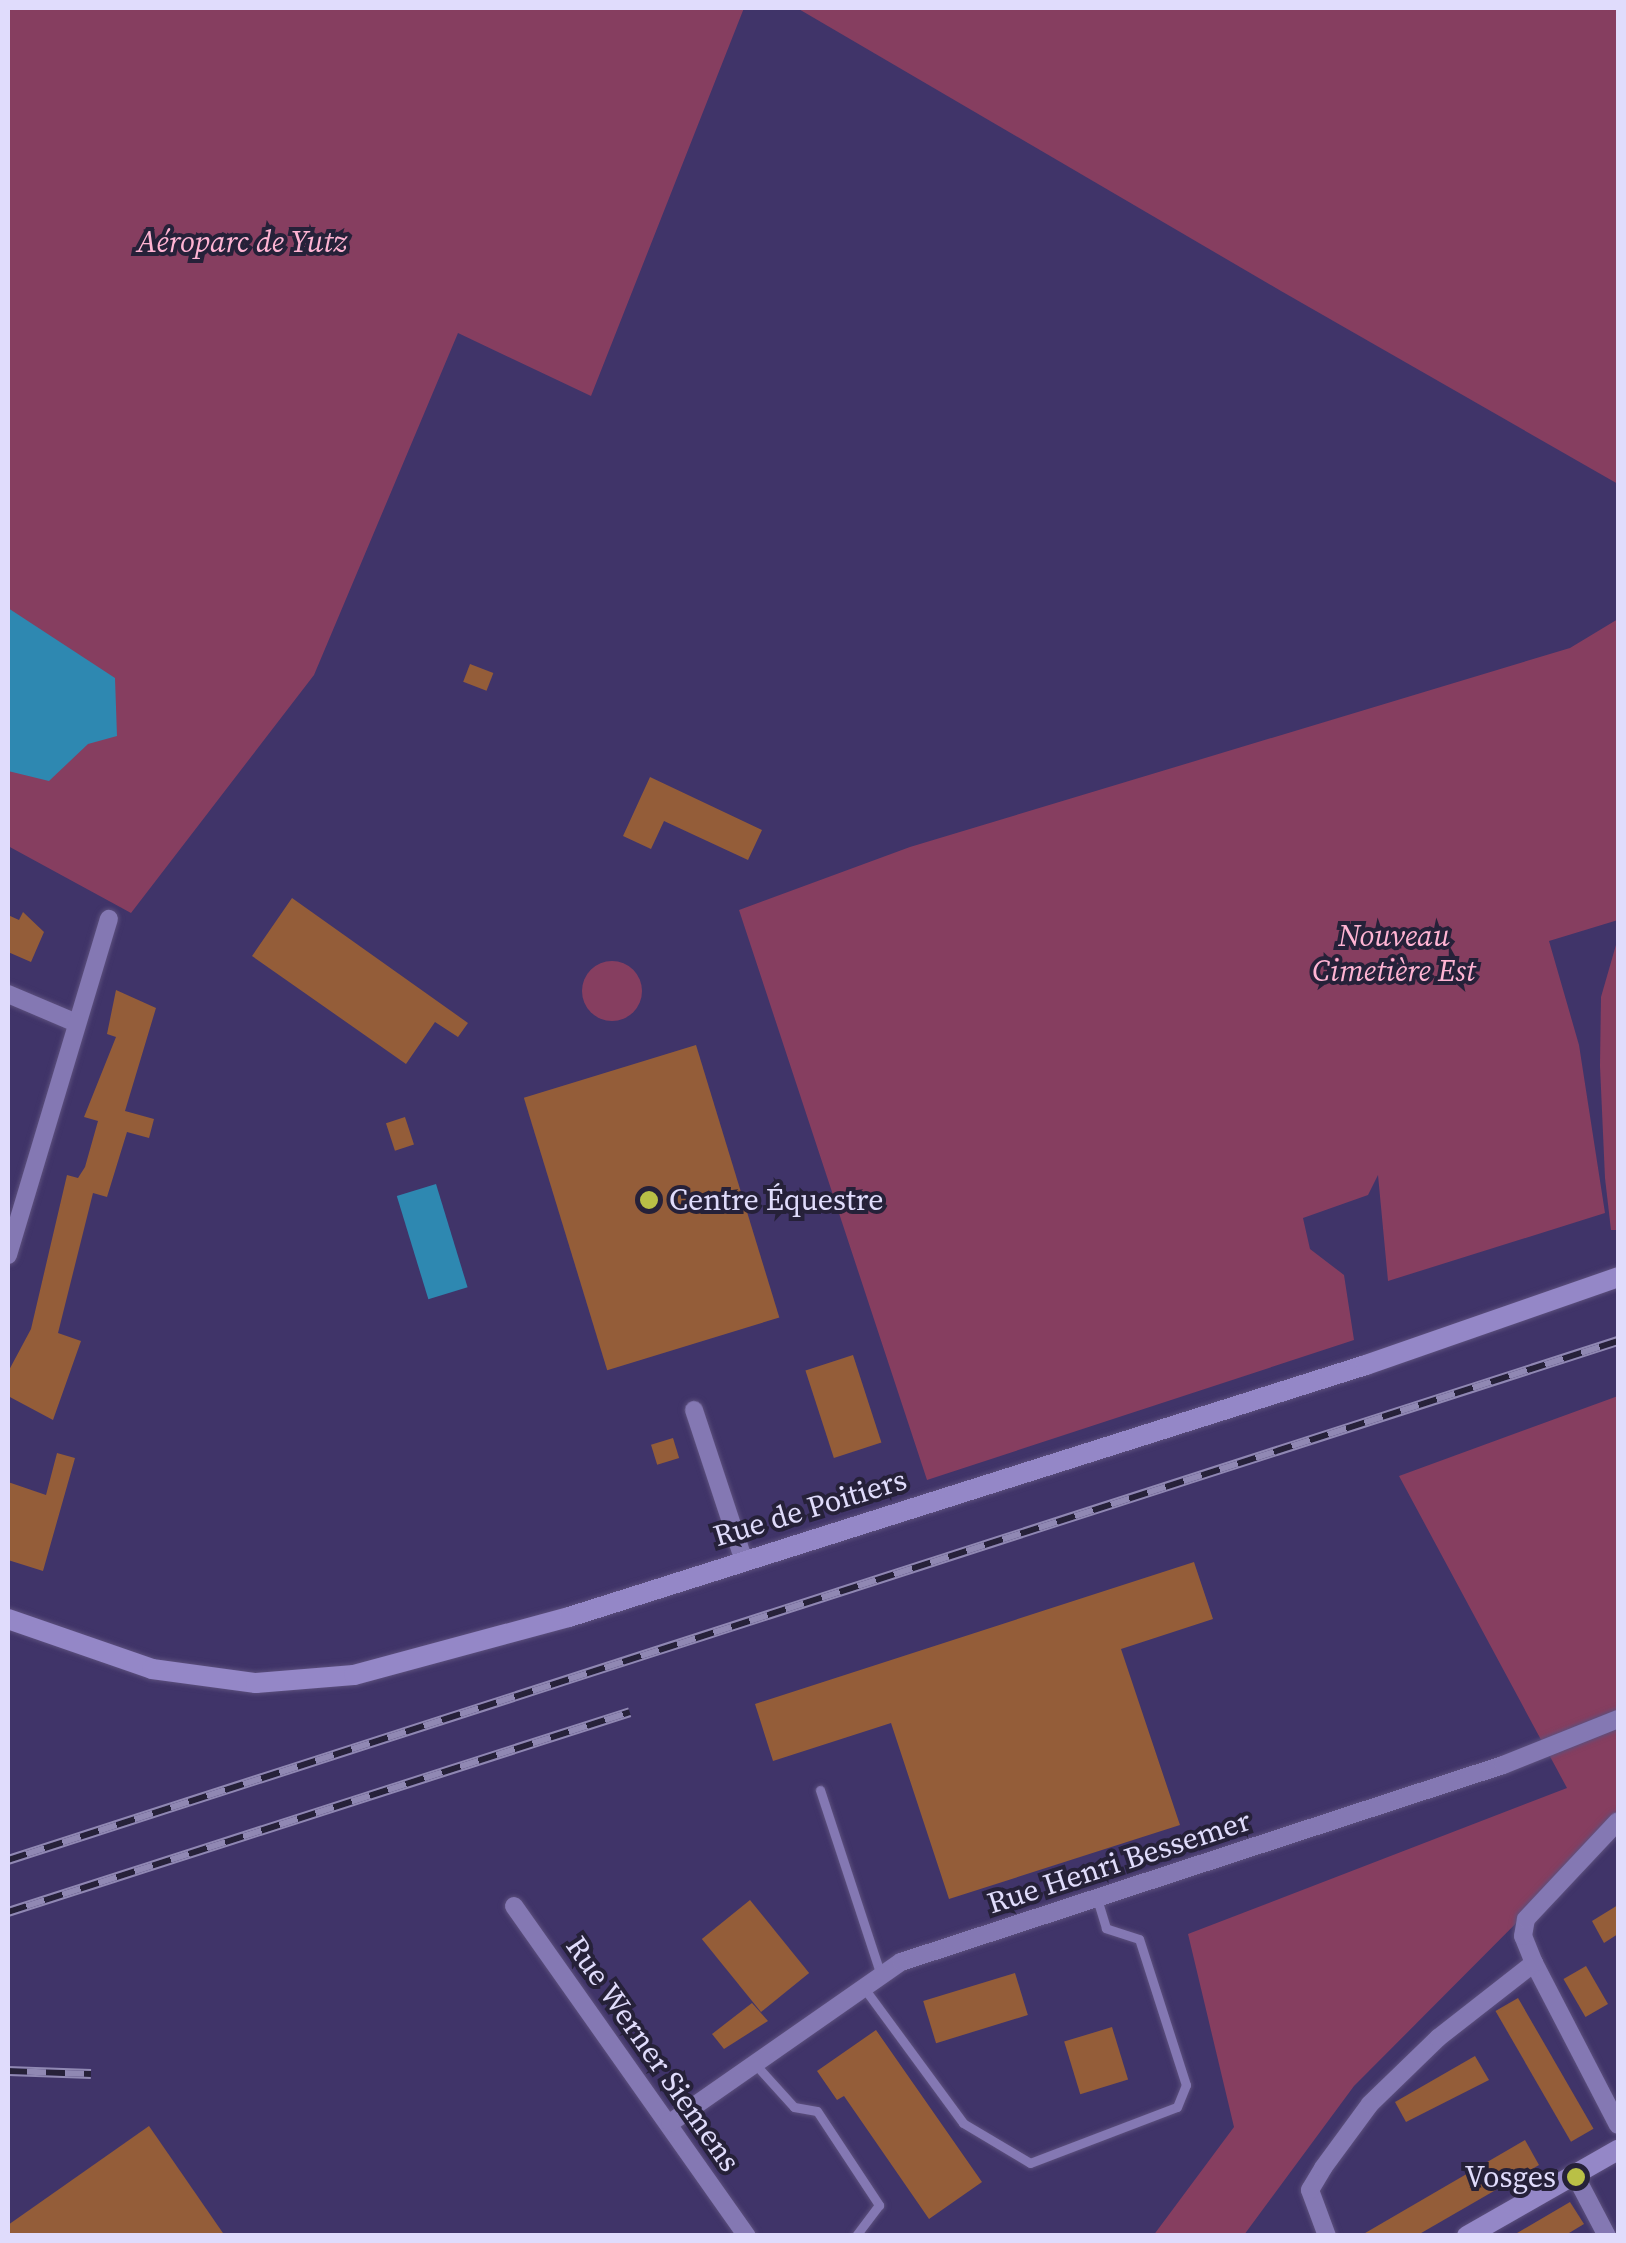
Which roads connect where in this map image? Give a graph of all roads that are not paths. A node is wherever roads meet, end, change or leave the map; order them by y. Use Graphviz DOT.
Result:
graph roads {
  1 [pos="109,919"];
  2 [pos="8,994"];
  3 [pos="74,1022"];
  4 [pos="8,1255"];
  5 [pos="1618,1277"];
  6 [pos="694,1410"];
  7 [pos="743,1558"];
  8 [pos="8,1619"];
  9 [pos="1618,1719"];
  10 [pos="820,1790"];
  11 [pos="1618,1821"];
  12 [pos="1097,1898"];
  13 [pos="514,1906"];
  14 [pos="1534,1962"];
  15 [pos="880,1976"];
  16 [pos="864,1988"];
  17 [pos="754,2064"];
  18 [pos="670,2123"];
  19 [pos="1618,2125"];
  20 [pos="1618,2150"];
  21 [pos="1576,2177"];
  22 [pos="747,2236"];
  23 [pos="856,2236"];
  24 [pos="1327,2236"];
  25 [pos="1467,2236"];
  26 [pos="1607,2236"];
  1 -- 3 [label="street"];
  2 -- 3 [label="street"];
  3 -- 4 [label="street"];
  5 -- 7 [label="street, Rue de Poitiers"];
  6 -- 7 [label="street"];
  7 -- 8 [label="street, Rue de Poitiers"];
  9 -- 12 [label="street, Rue Henri Bessemer"];
  10 -- 15 [label="lane"];
  11 -- 14 [label="street"];
  12 -- 15 [label="street, Rue Henri Bessemer"];
  12 -- 16 [label="lane"];
  13 -- 18 [label="street, Rue Werner Siemens"];
  14 -- 19 [label="street"];
  14 -- 24 [label="street"];
  15 -- 16 [label="street, Rue Henri Bessemer"];
  16 -- 17 [label="street, Rue Henri Bessemer"];
  17 -- 18 [label="street, Rue Henri Bessemer"];
  17 -- 23 [label="lane"];
  18 -- 22 [label="street, Rue Werner Siemens"];
  20 -- 21 [label="street"];
  21 -- 25 [label="street"];
  21 -- 26 [label="street"];
}
